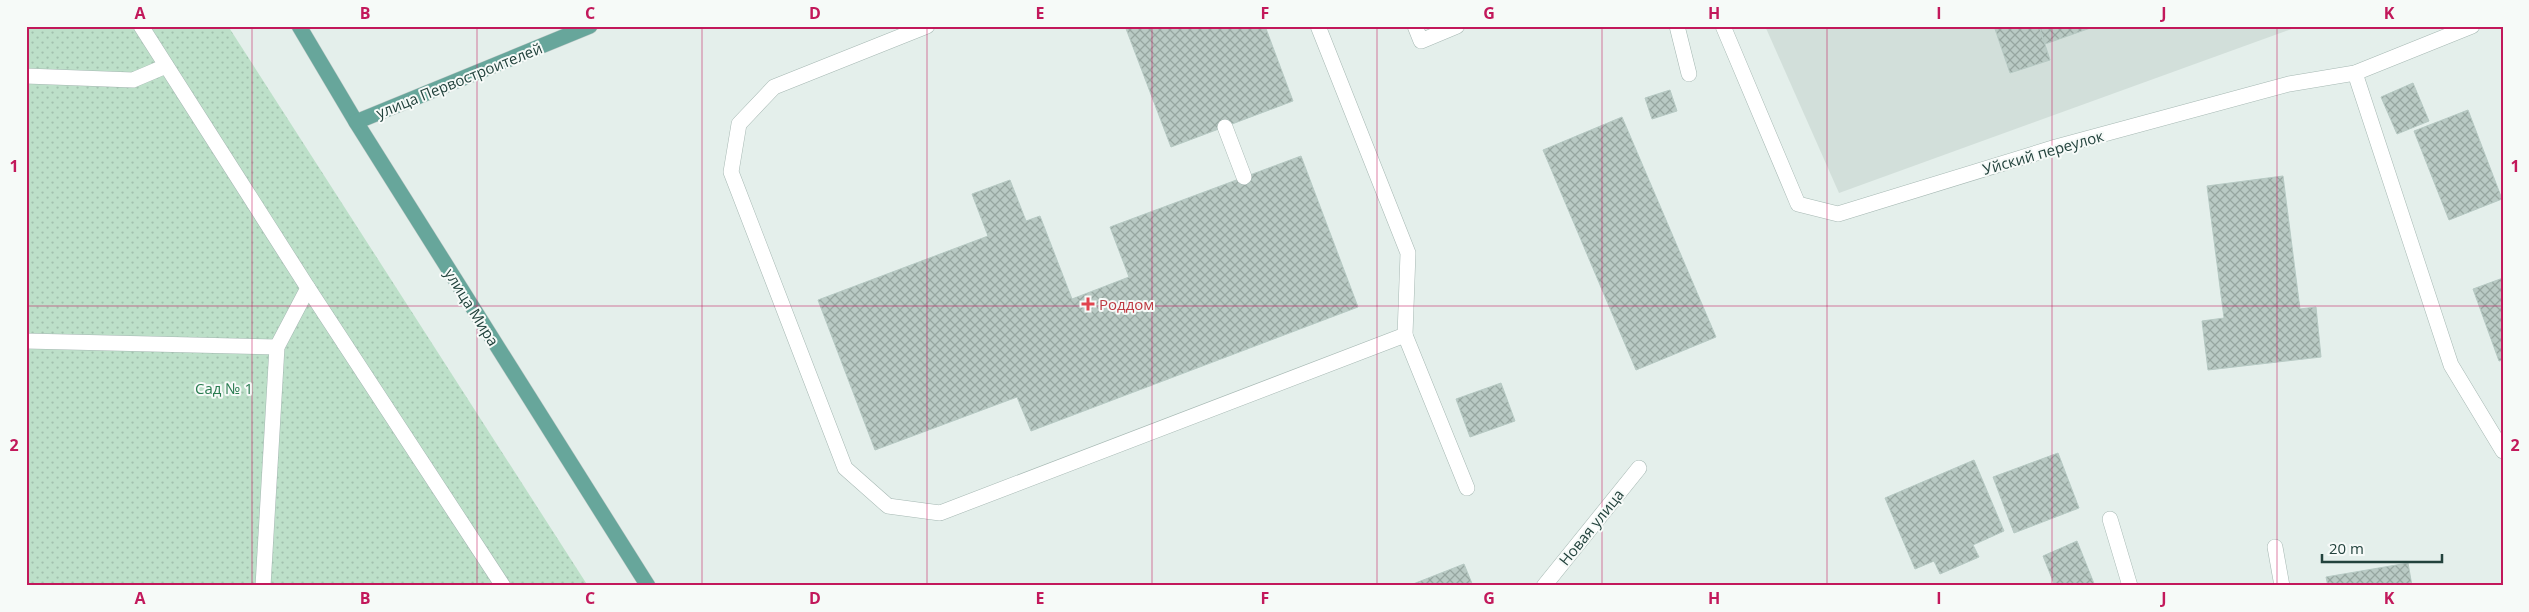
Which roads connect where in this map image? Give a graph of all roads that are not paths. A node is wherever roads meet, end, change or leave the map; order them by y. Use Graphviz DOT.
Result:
graph roads {
  1 [pos="141,26"];
  2 [pos="299,26"];
  3 [pos="590,26"];
  4 [pos="927,26"];
  5 [pos="1318,26"];
  6 [pos="1415,26"];
  7 [pos="1457,26"];
  8 [pos="1677,26"];
  9 [pos="1723,26"];
  10 [pos="2472,26"];
  11 [pos="166,66"];
  12 [pos="2355,73"];
  13 [pos="1689,74"];
  14 [pos="26,76"];
  15 [pos="356,122"];
  16 [pos="1225,127"];
  17 [pos="1244,177"];
  18 [pos="308,288"];
  19 [pos="1405,335"];
  20 [pos="26,341"];
  21 [pos="277,347"];
  22 [pos="2503,451"];
  23 [pos="1639,468"];
  24 [pos="1467,488"];
  25 [pos="2110,519"];
  26 [pos="2275,547"];
  27 [pos="263,586"];
  28 [pos="503,586"];
  29 [pos="648,586"];
  30 [pos="1544,586"];
  31 [pos="2130,586"];
  32 [pos="2282,586"];
  1 -- 11 [label="street"];
  2 -- 15 [label="main road, улица Мира"];
  3 -- 15 [label="main road, улица Первостроителей"];
  4 -- 19 [label="street"];
  5 -- 19 [label="street"];
  6 -- 7 [label="street"];
  8 -- 13 [label="street"];
  9 -- 12 [label="street, Уйский переулок"];
  10 -- 12 [label="street, Уйский переулок"];
  11 -- 14 [label="street"];
  11 -- 18 [label="street"];
  12 -- 22 [label="street"];
  15 -- 29 [label="main road, улица Мира"];
  16 -- 17 [label="street"];
  18 -- 21 [label="street"];
  18 -- 28 [label="street"];
  19 -- 24 [label="street"];
  20 -- 21 [label="street"];
  21 -- 27 [label="street"];
  23 -- 30 [label="street, Новая улица"];
  25 -- 31 [label="street"];
  26 -- 32 [label="street"];
}
